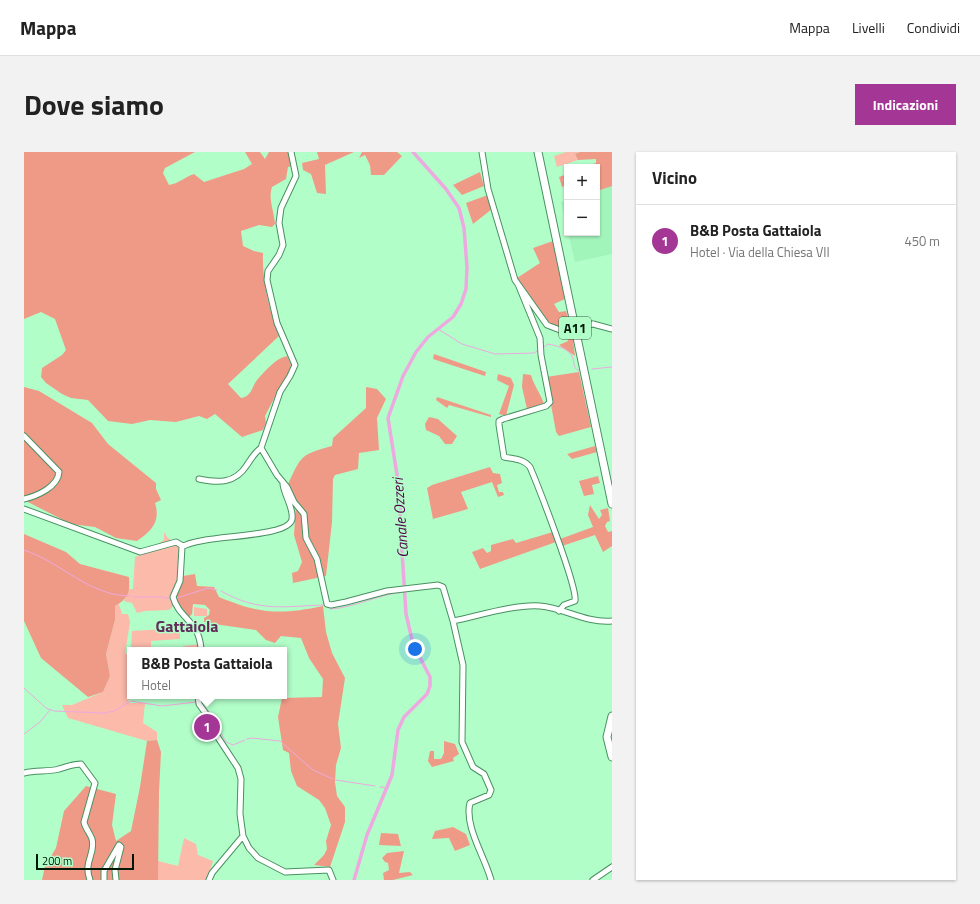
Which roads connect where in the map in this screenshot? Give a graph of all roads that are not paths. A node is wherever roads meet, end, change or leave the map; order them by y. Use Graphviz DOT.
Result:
graph roads {
  1 [pos="291,152"];
  2 [pos="482,152"];
  3 [pos="538,152"];
  4 [pos="543,152"];
  5 [pos="518,284"];
  6 [pos="612,329"];
  7 [pos="24,436"];
  8 [pos="261,448"];
  9 [pos="199,479"];
  10 [pos="612,482"];
  11 [pos="283,484"];
  12 [pos="24,499"];
  13 [pos="612,504"];
  14 [pos="24,509"];
  15 [pos="183,546"];
  16 [pos="559,611"];
  17 [pos="453,621"];
  18 [pos="612,621"];
  19 [pos="200,647"];
  20 [pos="198,699"];
  21 [pos="612,716"];
  22 [pos="612,757"];
  23 [pos="24,773"];
  24 [pos="243,836"];
  25 [pos="612,867"];
  26 [pos="90,880"];
  27 [pos="104,880"];
  28 [pos="116,880"];
  29 [pos="209,880"];
  30 [pos="333,880"];
  31 [pos="491,880"];
  32 [pos="593,880"];
  1 -- 8 [label="street"];
  2 -- 5 [label="street"];
  3 -- 13 [label="highway, A11"];
  4 -- 10 [label="highway, A11"];
  5 -- 6 [label="street, bridge"];
  5 -- 16 [label="street"];
  7 -- 12 [label="street"];
  8 -- 9 [label="street"];
  8 -- 11 [label="street"];
  11 -- 15 [label="street"];
  11 -- 17 [label="street"];
  14 -- 15 [label="street"];
  15 -- 19 [label="street"];
  16 -- 17 [label="street"];
  16 -- 18 [label="street"];
  17 -- 31 [label="street"];
  20 -- 24 [label="street"];
  21 -- 22 [label="highway"];
  23 -- 26 [label="street"];
  24 -- 29 [label="street"];
  24 -- 30 [label="street"];
  25 -- 32 [label="street"];
  27 -- 28 [label="street"];
}
